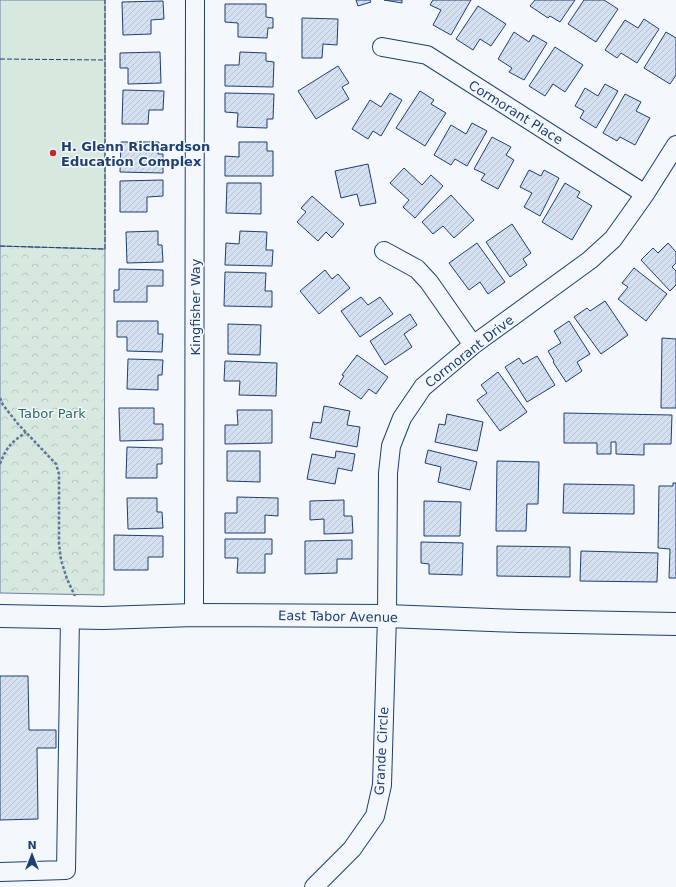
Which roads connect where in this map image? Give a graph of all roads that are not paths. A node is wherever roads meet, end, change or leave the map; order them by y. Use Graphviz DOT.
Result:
graph roads {
  1 [pos="195,0"];
  2 [pos="382,46"];
  3 [pos="676,145"];
  4 [pos="645,194"];
  5 [pos="384,250"];
  6 [pos="473,345"];
  7 [pos="194,615"];
  8 [pos="0,616"];
  9 [pos="387,616"];
  10 [pos="70,617"];
  11 [pos="676,624"];
  12 [pos="0,872"];
  13 [pos="314,887"];
  1 -- 7 [label="street, Kingfisher Way"];
  2 -- 4 [label="street, Cormorant Place"];
  3 -- 4 [label="street, Cormorant Drive"];
  4 -- 6 [label="street, Cormorant Drive"];
  5 -- 6 [label="street"];
  6 -- 9 [label="street, Cormorant Drive"];
  7 -- 9 [label="main road, East Tabor Avenue"];
  7 -- 10 [label="main road, East Tabor Avenue"];
  8 -- 10 [label="main road, East Tabor Avenue"];
  9 -- 11 [label="main road, East Tabor Avenue"];
  9 -- 13 [label="street, Grande Circle"];
  10 -- 12 [label="street"];
}
